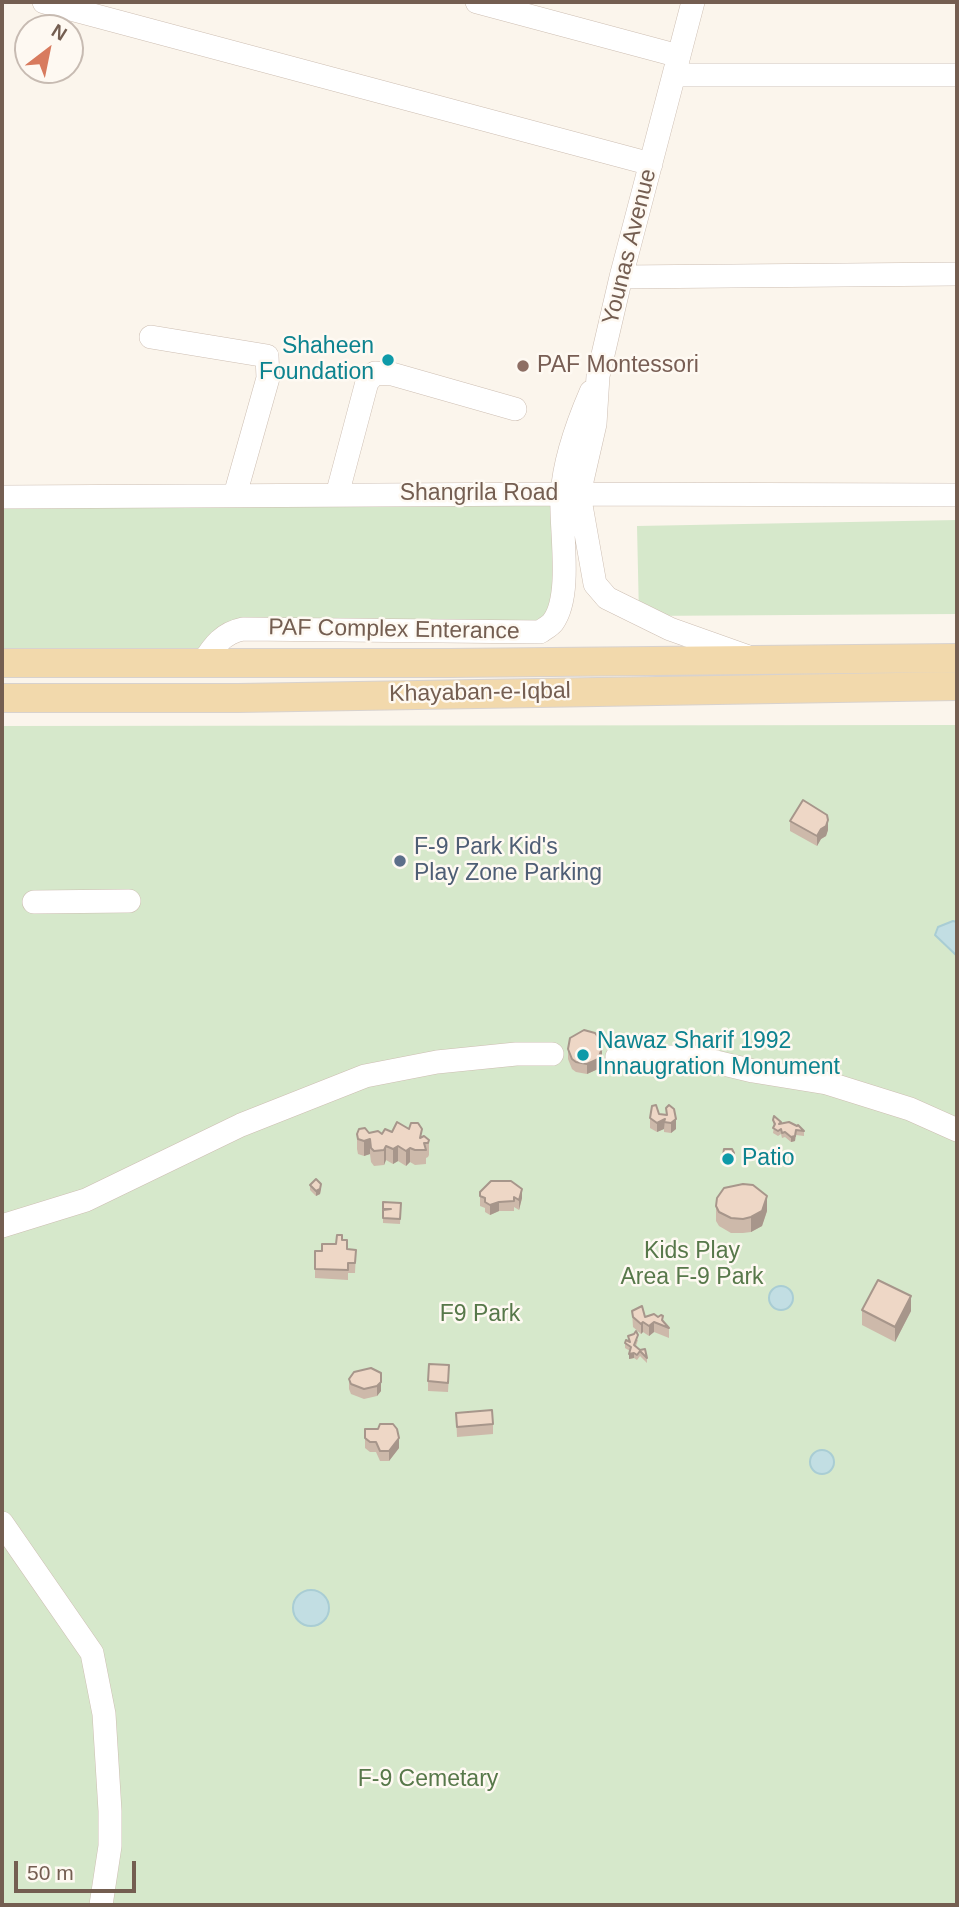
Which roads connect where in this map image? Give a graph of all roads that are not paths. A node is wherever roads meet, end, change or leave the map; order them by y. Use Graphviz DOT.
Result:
graph roads {
  1 [pos="44,2"];
  2 [pos="477,2"];
  3 [pos="693,2"];
  4 [pos="677,65"];
  5 [pos="957,75"];
  6 [pos="650,164"];
  7 [pos="957,274"];
  8 [pos="621,277"];
  9 [pos="151,337"];
  10 [pos="598,376"];
  11 [pos="515,409"];
  12 [pos="571,494"];
  13 [pos="235,495"];
  14 [pos="337,495"];
  15 [pos="957,495"];
  16 [pos="2,497"];
  17 [pos="957,658"];
  18 [pos="760,661"];
  19 [pos="2,663"];
  20 [pos="202,663"];
  21 [pos="957,686"];
  22 [pos="2,698"];
  23 [pos="129,901"];
  24 [pos="34,902"];
  25 [pos="552,1054"];
  26 [pos="617,1057"];
  27 [pos="957,1130"];
  28 [pos="2,1226"];
  29 [pos="2,1523"];
  30 [pos="101,1905"];
  1 -- 6 [label="street"];
  2 -- 4 [label="street"];
  3 -- 4 [label="street, Younas Avenue"];
  4 -- 5 [label="street"];
  4 -- 6 [label="street, Younas Avenue"];
  6 -- 8 [label="street, Younas Avenue"];
  7 -- 8 [label="street"];
  8 -- 10 [label="street, Younas Avenue"];
  9 -- 13 [label="street"];
  10 -- 12 [label="street, PAF Complex Enterance"];
  11 -- 14 [label="street"];
  12 -- 14 [label="street, Shangrila Road"];
  12 -- 15 [label="street, Shangrila Road"];
  12 -- 18 [label="street"];
  12 -- 20 [label="street, PAF Complex Enterance"];
  13 -- 14 [label="street, Shangrila Road"];
  13 -- 16 [label="street, Shangrila Road"];
  17 -- 18 [label="main road, Khayaban-e-Iqbal"];
  18 -- 20 [label="main road, Khayaban-e-Iqbal"];
  19 -- 20 [label="main road, Khayaban-e-Iqbal"];
  21 -- 22 [label="main road, Khayaban-e-Iqbal"];
  23 -- 24 [label="street"];
  25 -- 28 [label="street"];
  26 -- 27 [label="street"];
  29 -- 30 [label="street"];
}
